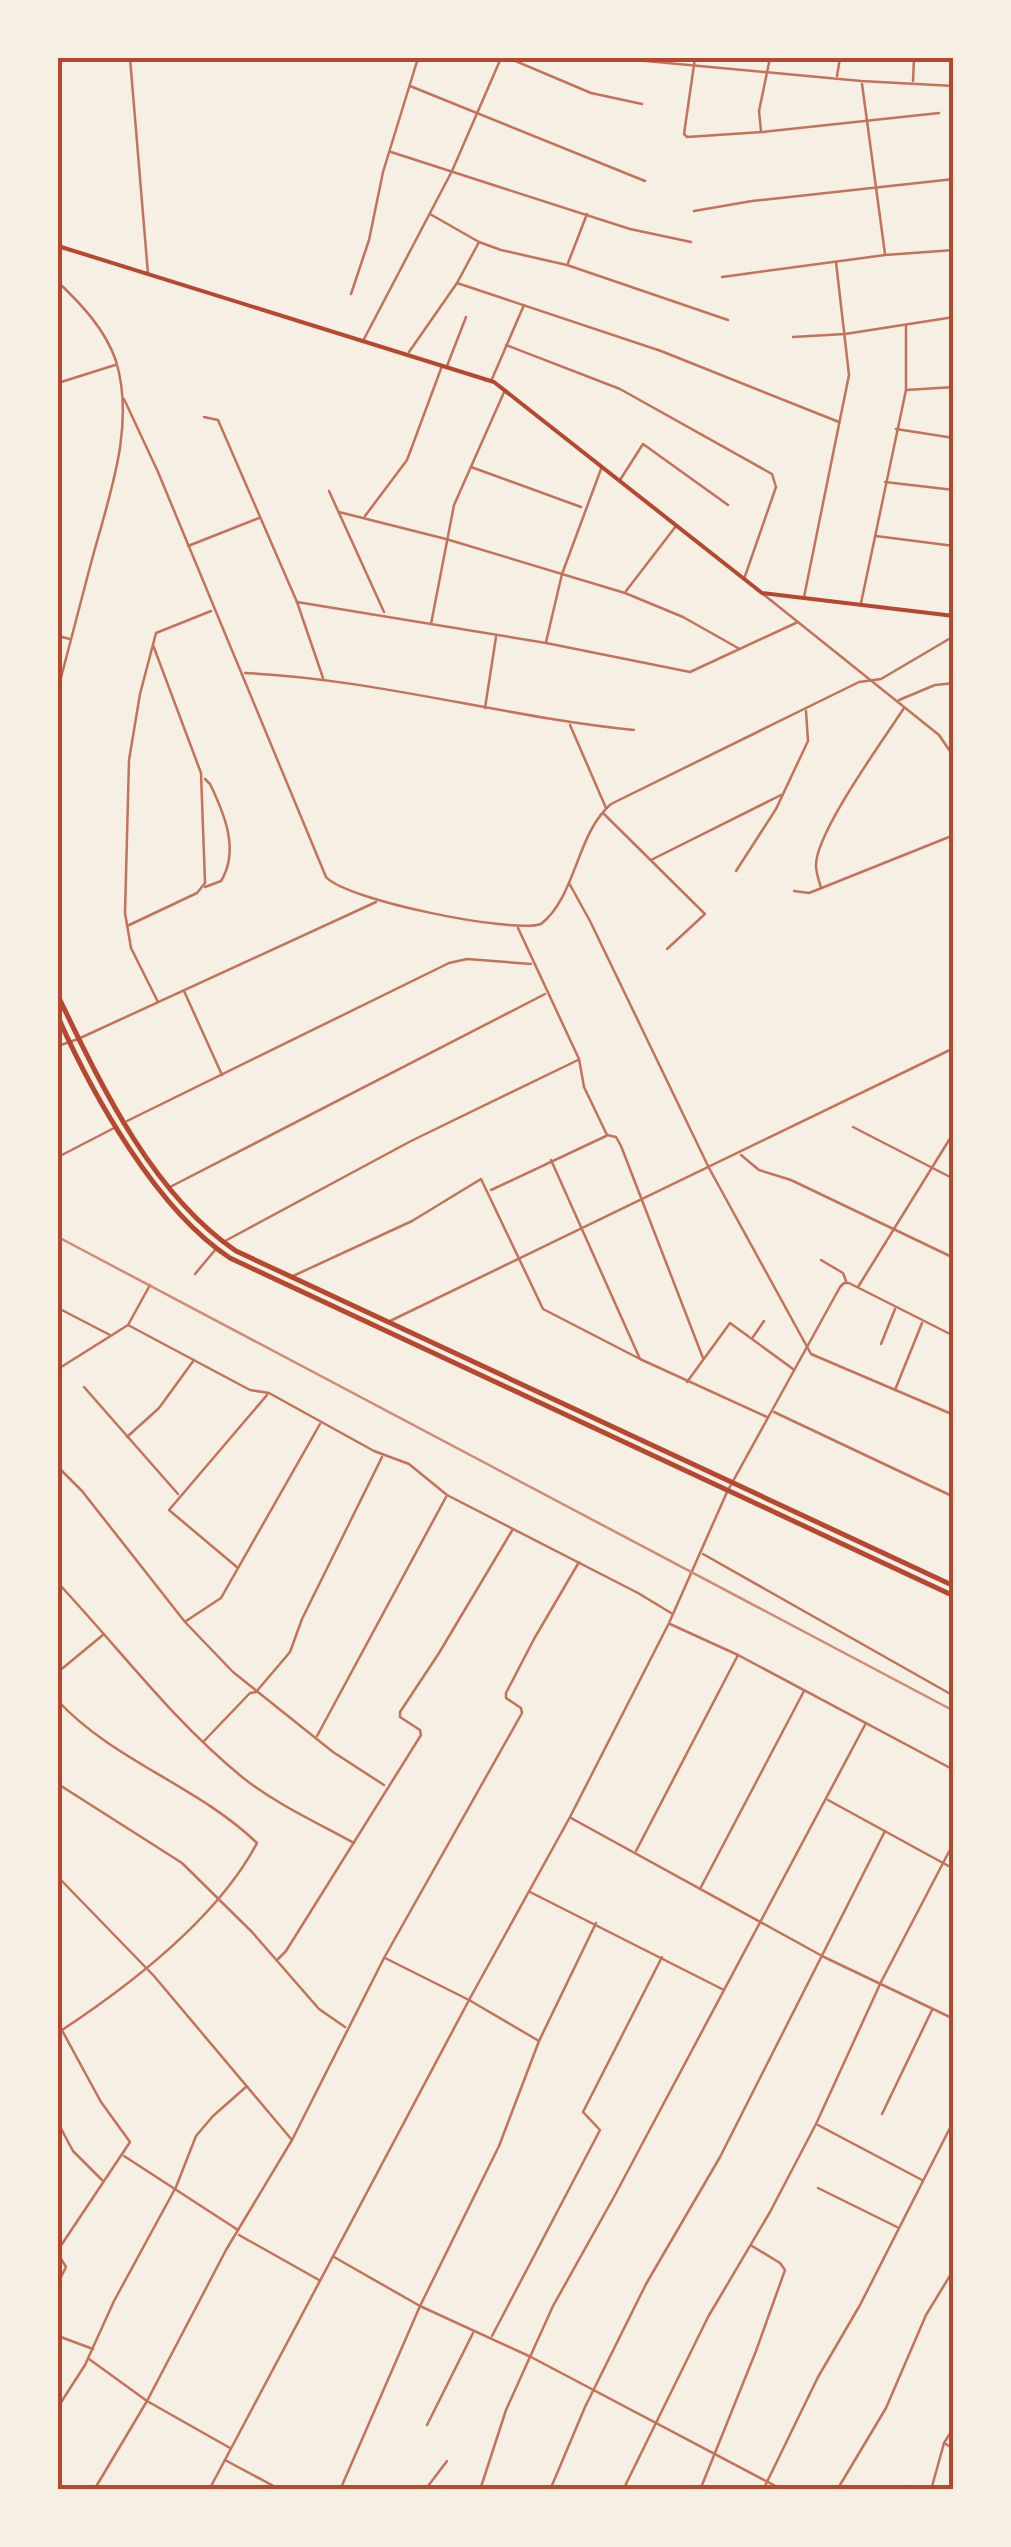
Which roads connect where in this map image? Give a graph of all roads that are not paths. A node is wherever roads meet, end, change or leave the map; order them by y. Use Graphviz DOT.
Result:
graph roads {
  1 [pos="130,58"];
  2 [pos="418,58"];
  3 [pos="502,58"];
  4 [pos="508,58"];
  5 [pos="614,58"];
  6 [pos="694,58"];
  7 [pos="770,58"];
  8 [pos="840,58"];
  9 [pos="914,58"];
  10 [pos="694,65"];
  11 [pos="769,71"];
  12 [pos="837,78"];
  13 [pos="861,81"];
  14 [pos="912,84"];
  15 [pos="410,86"];
  16 [pos="954,86"];
  17 [pos="642,104"];
  18 [pos="938,113"];
  19 [pos="478,114"];
  20 [pos="866,122"];
  21 [pos="762,132"];
  22 [pos="391,152"];
  23 [pos="452,171"];
  24 [pos="954,179"];
  25 [pos="645,182"];
  26 [pos="877,186"];
  27 [pos="694,211"];
  28 [pos="587,212"];
  29 [pos="430,214"];
  30 [pos="479,242"];
  31 [pos="691,242"];
  32 [pos="58,246"];
  33 [pos="954,250"];
  34 [pos="885,256"];
  35 [pos="836,262"];
  36 [pos="567,265"];
  37 [pos="148,276"];
  38 [pos="722,277"];
  39 [pos="58,282"];
  40 [pos="457,283"];
  41 [pos="352,294"];
  42 [pos="524,306"];
  43 [pos="466,316"];
  44 [pos="954,317"];
  45 [pos="728,320"];
  46 [pos="906,326"];
  47 [pos="845,334"];
  48 [pos="793,337"];
  49 [pos="364,340"];
  50 [pos="506,345"];
  51 [pos="408,354"];
  52 [pos="116,364"];
  53 [pos="444,365"];
  54 [pos="491,381"];
  55 [pos="58,383"];
  56 [pos="954,387"];
  57 [pos="505,390"];
  58 [pos="906,390"];
  59 [pos="123,398"];
  60 [pos="204,417"];
  61 [pos="839,422"];
  62 [pos="896,429"];
  63 [pos="954,438"];
  64 [pos="470,467"];
  65 [pos="602,468"];
  66 [pos="619,482"];
  67 [pos="885,482"];
  68 [pos="954,490"];
  69 [pos="329,491"];
  70 [pos="728,505"];
  71 [pos="584,508"];
  72 [pos="339,512"];
  73 [pos="364,516"];
  74 [pos="260,517"];
  75 [pos="676,526"];
  76 [pos="875,536"];
  77 [pos="446,539"];
  78 [pos="188,546"];
  79 [pos="954,546"];
  80 [pos="562,574"];
  81 [pos="744,579"];
  82 [pos="626,592"];
  83 [pos="762,593"];
  84 [pos="804,598"];
  85 [pos="298,602"];
  86 [pos="861,605"];
  87 [pos="214,610"];
  88 [pos="386,616"];
  89 [pos="954,616"];
  90 [pos="798,622"];
  91 [pos="430,625"];
  92 [pos="58,636"];
  93 [pos="496,636"];
  94 [pos="954,636"];
  95 [pos="70,639"];
  96 [pos="152,644"];
  97 [pos="546,644"];
  98 [pos="740,649"];
  99 [pos="242,672"];
  100 [pos="872,678"];
  101 [pos="324,680"];
  102 [pos="954,682"];
  103 [pos="58,689"];
  104 [pos="898,701"];
  105 [pos="905,707"];
  106 [pos="484,708"];
  107 [pos="806,710"];
  108 [pos="570,723"];
  109 [pos="634,730"];
  110 [pos="954,757"];
  111 [pos="202,778"];
  112 [pos="782,795"];
  113 [pos="606,808"];
  114 [pos="602,812"];
  115 [pos="954,835"];
  116 [pos="651,860"];
  117 [pos="736,871"];
  118 [pos="568,882"];
  119 [pos="204,888"];
  120 [pos="821,888"];
  121 [pos="794,891"];
  122 [pos="377,902"];
  123 [pos="126,926"];
  124 [pos="517,926"];
  125 [pos="667,949"];
  126 [pos="532,964"];
  127 [pos="184,990"];
  128 [pos="546,993"];
  129 [pos="58,996"];
  130 [pos="158,1002"];
  131 [pos="58,1017"];
  132 [pos="78,1039"];
  133 [pos="69,1042"];
  134 [pos="58,1046"];
  135 [pos="954,1048"];
  136 [pos="580,1059"];
  137 [pos="222,1075"];
  138 [pos="125,1122"];
  139 [pos="118,1126"];
  140 [pos="853,1127"];
  141 [pos="954,1132"];
  142 [pos="607,1135"];
  143 [pos="740,1154"];
  144 [pos="58,1157"];
  145 [pos="552,1160"];
  146 [pos="931,1167"];
  147 [pos="709,1168"];
  148 [pos="954,1179"];
  149 [pos="169,1188"];
  150 [pos="488,1191"];
  151 [pos="642,1199"];
  152 [pos="893,1228"];
  153 [pos="581,1230"];
  154 [pos="224,1242"];
  155 [pos="216,1249"];
  156 [pos="954,1258"];
  157 [pos="821,1260"];
  158 [pos="519,1261"];
  159 [pos="264,1266"];
  160 [pos="195,1274"];
  161 [pos="261,1274"];
  162 [pos="290,1278"];
  163 [pos="847,1282"];
  164 [pos="150,1285"];
  165 [pos="858,1288"];
  166 [pos="58,1308"];
  167 [pos="895,1308"];
  168 [pos="764,1321"];
  169 [pos="387,1322"];
  170 [pos="923,1322"];
  171 [pos="128,1324"];
  172 [pos="112,1336"];
  173 [pos="954,1336"];
  174 [pos="752,1338"];
  175 [pos="881,1344"];
  176 [pos="807,1347"];
  177 [pos="703,1358"];
  178 [pos="194,1359"];
  179 [pos="640,1360"];
  180 [pos="58,1370"];
  181 [pos="794,1370"];
  182 [pos="687,1382"];
  183 [pos="84,1387"];
  184 [pos="894,1392"];
  185 [pos="269,1393"];
  186 [pos="772,1411"];
  187 [pos="954,1416"];
  188 [pos="769,1418"];
  189 [pos="321,1422"];
  190 [pos="127,1437"];
  191 [pos="382,1455"];
  192 [pos="58,1467"];
  193 [pos="732,1484"];
  194 [pos="728,1492"];
  195 [pos="179,1495"];
  196 [pos="447,1495"];
  197 [pos="954,1497"];
  198 [pos="514,1528"];
  199 [pos="702,1554"];
  200 [pos="578,1562"];
  201 [pos="239,1569"];
  202 [pos="58,1584"];
  203 [pos="954,1586"];
  204 [pos="954,1596"];
  205 [pos="673,1614"];
  206 [pos="185,1622"];
  207 [pos="669,1624"];
  208 [pos="106,1634"];
  209 [pos="738,1655"];
  210 [pos="58,1672"];
  211 [pos="804,1691"];
  212 [pos="256,1692"];
  213 [pos="954,1696"];
  214 [pos="58,1701"];
  215 [pos="866,1724"];
  216 [pos="317,1738"];
  217 [pos="203,1742"];
  218 [pos="954,1770"];
  219 [pos="58,1784"];
  220 [pos="386,1786"];
  221 [pos="826,1800"];
  222 [pos="570,1817"];
  223 [pos="886,1832"];
  224 [pos="954,1842"];
  225 [pos="354,1843"];
  226 [pos="635,1853"];
  227 [pos="942,1863"];
  228 [pos="954,1869"];
  229 [pos="58,1877"];
  230 [pos="701,1889"];
  231 [pos="529,1891"];
  232 [pos="219,1896"];
  233 [pos="763,1922"];
  234 [pos="596,1923"];
  235 [pos="824,1957"];
  236 [pos="384,1958"];
  237 [pos="662,1958"];
  238 [pos="278,1959"];
  239 [pos="145,1966"];
  240 [pos="881,1982"];
  241 [pos="725,1990"];
  242 [pos="469,2000"];
  243 [pos="933,2009"];
  244 [pos="954,2020"];
  245 [pos="58,2024"];
  246 [pos="346,2028"];
  247 [pos="62,2030"];
  248 [pos="540,2042"];
  249 [pos="247,2086"];
  250 [pos="882,2114"];
  251 [pos="954,2120"];
  252 [pos="58,2122"];
  253 [pos="816,2124"];
  254 [pos="292,2140"];
  255 [pos="122,2155"];
  256 [pos="102,2180"];
  257 [pos="923,2181"];
  258 [pos="176,2187"];
  259 [pos="818,2188"];
  260 [pos="899,2228"];
  261 [pos="237,2232"];
  262 [pos="751,2246"];
  263 [pos="58,2251"];
  264 [pos="333,2256"];
  265 [pos="954,2269"];
  266 [pos="320,2281"];
  267 [pos="58,2283"];
  268 [pos="420,2306"];
  269 [pos="474,2332"];
  270 [pos="58,2336"];
  271 [pos="491,2339"];
  272 [pos="92,2349"];
  273 [pos="531,2357"];
  274 [pos="88,2359"];
  275 [pos="594,2391"];
  276 [pos="147,2401"];
  277 [pos="58,2407"];
  278 [pos="654,2422"];
  279 [pos="427,2425"];
  280 [pos="954,2427"];
  281 [pos="944,2443"];
  282 [pos="954,2448"];
  283 [pos="231,2449"];
  284 [pos="716,2453"];
  285 [pos="224,2460"];
  286 [pos="447,2460"];
  287 [pos="767,2481"];
  288 [pos="905,2486"];
  289 [pos="94,2490"];
  290 [pos="209,2490"];
  291 [pos="281,2490"];
  292 [pos="340,2490"];
  293 [pos="425,2490"];
  294 [pos="480,2490"];
  295 [pos="550,2490"];
  296 [pos="623,2490"];
  297 [pos="700,2490"];
  298 [pos="763,2490"];
  299 [pos="782,2490"];
  300 [pos="838,2490"];
  301 [pos="912,2490"];
  302 [pos="930,2490"];
  1 -- 37 [label="street"];
  2 -- 15 [label="street"];
  3 -- 19 [label="street"];
  4 -- 17 [label="street"];
  5 -- 10 [label="street"];
  6 -- 10 [label="street"];
  7 -- 11 [label="street"];
  8 -- 12 [label="street"];
  9 -- 14 [label="street"];
  10 -- 11 [label="street"];
  10 -- 21 [label="street"];
  11 -- 12 [label="street"];
  11 -- 21 [label="street"];
  12 -- 13 [label="street"];
  13 -- 14 [label="street"];
  13 -- 20 [label="street"];
  14 -- 16 [label="street"];
  15 -- 19 [label="street"];
  15 -- 22 [label="street"];
  18 -- 20 [label="street"];
  19 -- 23 [label="street"];
  19 -- 25 [label="street"];
  20 -- 21 [label="street"];
  20 -- 26 [label="street"];
  22 -- 23 [label="street"];
  22 -- 41 [label="street"];
  23 -- 28 [label="street"];
  23 -- 29 [label="street"];
  24 -- 26 [label="street"];
  26 -- 27 [label="street"];
  26 -- 34 [label="street"];
  28 -- 31 [label="street"];
  28 -- 36 [label="street"];
  29 -- 30 [label="street"];
  29 -- 49 [label="street"];
  30 -- 36 [label="street"];
  30 -- 40 [label="street"];
  32 -- 37 [label="main road"];
  33 -- 34 [label="street"];
  34 -- 35 [label="street"];
  35 -- 38 [label="street"];
  35 -- 47 [label="street"];
  36 -- 45 [label="street"];
  37 -- 49 [label="main road"];
  39 -- 52 [label="street"];
  40 -- 42 [label="street"];
  40 -- 51 [label="street"];
  42 -- 50 [label="street"];
  42 -- 61 [label="street"];
  43 -- 53 [label="street"];
  44 -- 46 [label="street"];
  46 -- 47 [label="street"];
  46 -- 58 [label="street"];
  47 -- 48 [label="street"];
  47 -- 61 [label="street"];
  49 -- 51 [label="main road"];
  50 -- 54 [label="street"];
  50 -- 81 [label="street"];
  51 -- 53 [label="main road"];
  52 -- 55 [label="street"];
  52 -- 59 [label="street"];
  53 -- 54 [label="main road"];
  53 -- 73 [label="street"];
  54 -- 57 [label="main road"];
  56 -- 58 [label="street"];
  57 -- 64 [label="street"];
  57 -- 65 [label="main road"];
  58 -- 62 [label="street"];
  59 -- 78 [label="street"];
  59 -- 95 [label="street"];
  60 -- 74 [label="street"];
  61 -- 84 [label="street"];
  62 -- 63 [label="street"];
  62 -- 67 [label="street"];
  64 -- 71 [label="street"];
  64 -- 77 [label="street"];
  65 -- 66 [label="main road"];
  65 -- 71 [label="street"];
  66 -- 70 [label="street"];
  66 -- 75 [label="main road"];
  67 -- 68 [label="street"];
  67 -- 76 [label="street"];
  69 -- 72 [label="street"];
  71 -- 80 [label="street"];
  72 -- 73 [label="street"];
  72 -- 88 [label="street"];
  73 -- 77 [label="street"];
  74 -- 78 [label="street"];
  74 -- 85 [label="street"];
  75 -- 81 [label="main road"];
  75 -- 82 [label="street"];
  76 -- 79 [label="street"];
  76 -- 86 [label="street"];
  77 -- 80 [label="street"];
  77 -- 91 [label="street"];
  78 -- 87 [label="street"];
  80 -- 82 [label="street"];
  80 -- 97 [label="street"];
  81 -- 83 [label="main road"];
  82 -- 98 [label="street"];
  83 -- 84 [label="main road"];
  83 -- 90 [label="street"];
  84 -- 86 [label="main road"];
  85 -- 88 [label="street"];
  85 -- 101 [label="street"];
  86 -- 89 [label="main road"];
  87 -- 96 [label="street"];
  87 -- 99 [label="street"];
  88 -- 91 [label="street"];
  90 -- 98 [label="street"];
  90 -- 100 [label="street"];
  91 -- 93 [label="street"];
  92 -- 95 [label="street"];
  93 -- 97 [label="street"];
  93 -- 106 [label="street"];
  94 -- 100 [label="street"];
  95 -- 103 [label="street"];
  96 -- 111 [label="street"];
  96 -- 123 [label="street"];
  97 -- 98 [label="street"];
  99 -- 101 [label="street"];
  99 -- 122 [label="street"];
  100 -- 104 [label="street"];
  100 -- 107 [label="street"];
  101 -- 106 [label="street"];
  102 -- 104 [label="street"];
  104 -- 105 [label="street"];
  105 -- 110 [label="street"];
  105 -- 120 [label="street"];
  106 -- 108 [label="street"];
  107 -- 112 [label="street"];
  107 -- 113 [label="street"];
  108 -- 109 [label="street"];
  108 -- 113 [label="street"];
  111 -- 119 [label="street"];
  111 -- 119 [label="street"];
  112 -- 116 [label="street"];
  112 -- 117 [label="street"];
  113 -- 114 [label="street"];
  114 -- 116 [label="street"];
  114 -- 118 [label="street"];
  115 -- 120 [label="street"];
  116 -- 125 [label="street"];
  118 -- 124 [label="street"];
  118 -- 147 [label="street"];
  119 -- 123 [label="street"];
  120 -- 121 [label="street"];
  122 -- 124 [label="street"];
  122 -- 127 [label="street"];
  123 -- 130 [label="street"];
  124 -- 126 [label="street"];
  126 -- 128 [label="street"];
  126 -- 137 [label="street"];
  127 -- 130 [label="street"];
  127 -- 137 [label="street"];
  128 -- 136 [label="street"];
  128 -- 149 [label="street"];
  129 -- 132 [label="highway"];
  130 -- 132 [label="street"];
  131 -- 133 [label="highway"];
  132 -- 133 [label="street"];
  132 -- 138 [label="highway"];
  133 -- 134 [label="street"];
  133 -- 139 [label="highway"];
  135 -- 143 [label="street"];
  136 -- 142 [label="street"];
  136 -- 154 [label="street"];
  137 -- 138 [label="street"];
  138 -- 149 [label="highway"];
  139 -- 144 [label="street"];
  139 -- 155 [label="highway"];
  140 -- 146 [label="street"];
  141 -- 146 [label="street"];
  142 -- 145 [label="street"];
  142 -- 151 [label="street"];
  143 -- 147 [label="street"];
  143 -- 152 [label="street"];
  145 -- 150 [label="street"];
  145 -- 153 [label="street"];
  146 -- 148 [label="street"];
  146 -- 152 [label="street"];
  147 -- 151 [label="street"];
  147 -- 176 [label="street"];
  149 -- 154 [label="highway"];
  150 -- 158 [label="street"];
  150 -- 162 [label="street"];
  151 -- 153 [label="street"];
  151 -- 177 [label="street"];
  152 -- 156 [label="street"];
  152 -- 165 [label="street"];
  153 -- 158 [label="street"];
  153 -- 179 [label="street"];
  154 -- 159 [label="highway"];
  155 -- 160 [label="street"];
  155 -- 161 [label="highway"];
  157 -- 163 [label="street"];
  158 -- 169 [label="street"];
  158 -- 179 [label="street"];
  159 -- 161 [label="highway"];
  159 -- 162 [label="highway"];
  161 -- 194 [label="highway"];
  162 -- 169 [label="highway"];
  163 -- 165 [label="street"];
  163 -- 176 [label="street"];
  164 -- 171 [label="street"];
  165 -- 167 [label="street"];
  166 -- 172 [label="street"];
  167 -- 170 [label="street"];
  167 -- 175 [label="street"];
  168 -- 174 [label="street"];
  169 -- 193 [label="highway"];
  170 -- 173 [label="street"];
  170 -- 184 [label="street"];
  171 -- 172 [label="street"];
  171 -- 178 [label="street"];
  172 -- 180 [label="street"];
  174 -- 177 [label="street"];
  174 -- 181 [label="street"];
  176 -- 181 [label="street"];
  176 -- 184 [label="street"];
  177 -- 182 [label="street"];
  178 -- 185 [label="street"];
  178 -- 190 [label="street"];
  179 -- 182 [label="street"];
  181 -- 186 [label="street"];
  182 -- 188 [label="street"];
  183 -- 190 [label="street"];
  184 -- 187 [label="street"];
  185 -- 189 [label="street"];
  185 -- 195 [label="street"];
  186 -- 188 [label="street"];
  186 -- 197 [label="street"];
  188 -- 193 [label="street"];
  189 -- 191 [label="street"];
  189 -- 201 [label="street"];
  190 -- 195 [label="street"];
  191 -- 196 [label="street"];
  191 -- 212 [label="street"];
  192 -- 206 [label="street"];
  193 -- 194 [label="street"];
  193 -- 203 [label="highway"];
  194 -- 199 [label="street"];
  194 -- 204 [label="highway"];
  195 -- 201 [label="street"];
  196 -- 198 [label="street"];
  196 -- 216 [label="street"];
  198 -- 200 [label="street"];
  198 -- 220 [label="street"];
  199 -- 205 [label="street"];
  199 -- 213 [label="street"];
  200 -- 205 [label="street"];
  200 -- 236 [label="street"];
  201 -- 206 [label="street"];
  202 -- 208 [label="street"];
  205 -- 207 [label="street"];
  206 -- 212 [label="street"];
  207 -- 209 [label="street"];
  207 -- 222 [label="street"];
  208 -- 210 [label="street"];
  208 -- 217 [label="street"];
  209 -- 211 [label="street"];
  209 -- 226 [label="street"];
  211 -- 215 [label="street"];
  211 -- 230 [label="street"];
  212 -- 216 [label="street"];
  212 -- 217 [label="street"];
  214 -- 232 [label="street"];
  215 -- 218 [label="street"];
  215 -- 221 [label="street"];
  216 -- 220 [label="street"];
  217 -- 225 [label="street"];
  219 -- 232 [label="street"];
  220 -- 225 [label="street"];
  221 -- 223 [label="street"];
  221 -- 233 [label="street"];
  222 -- 226 [label="street"];
  222 -- 231 [label="street"];
  223 -- 227 [label="street"];
  223 -- 235 [label="street"];
  224 -- 227 [label="street"];
  225 -- 238 [label="street"];
  226 -- 230 [label="street"];
  227 -- 228 [label="street"];
  227 -- 240 [label="street"];
  229 -- 239 [label="street"];
  230 -- 233 [label="street"];
  231 -- 234 [label="street"];
  231 -- 242 [label="street"];
  232 -- 238 [label="street"];
  232 -- 239 [label="street"];
  233 -- 235 [label="street"];
  233 -- 241 [label="street"];
  234 -- 237 [label="street"];
  234 -- 248 [label="street"];
  235 -- 240 [label="street"];
  235 -- 275 [label="street"];
  236 -- 242 [label="street"];
  236 -- 246 [label="street"];
  237 -- 241 [label="street"];
  237 -- 271 [label="street"];
  238 -- 246 [label="street"];
  239 -- 247 [label="street"];
  239 -- 249 [label="street"];
  240 -- 243 [label="street"];
  240 -- 253 [label="street"];
  241 -- 273 [label="street"];
  242 -- 248 [label="street"];
  242 -- 264 [label="street"];
  243 -- 244 [label="street"];
  243 -- 250 [label="street"];
  245 -- 247 [label="street"];
  246 -- 254 [label="street"];
  247 -- 255 [label="street"];
  248 -- 268 [label="street"];
  249 -- 254 [label="street"];
  249 -- 258 [label="street"];
  251 -- 257 [label="street"];
  252 -- 256 [label="street"];
  253 -- 257 [label="street"];
  253 -- 262 [label="street"];
  254 -- 261 [label="street"];
  255 -- 256 [label="street"];
  255 -- 258 [label="street"];
  256 -- 263 [label="street"];
  257 -- 260 [label="street"];
  258 -- 261 [label="street"];
  258 -- 272 [label="street"];
  259 -- 260 [label="street"];
  260 -- 287 [label="street"];
  261 -- 266 [label="street"];
  261 -- 276 [label="street"];
  262 -- 278 [label="street"];
  262 -- 284 [label="street"];
  263 -- 267 [label="street"];
  264 -- 266 [label="street"];
  264 -- 268 [label="street"];
  265 -- 300 [label="street"];
  266 -- 283 [label="street"];
  268 -- 269 [label="street"];
  268 -- 292 [label="street"];
  269 -- 271 [label="street"];
  269 -- 279 [label="street"];
  270 -- 272 [label="street"];
  271 -- 273 [label="street"];
  272 -- 274 [label="street"];
  273 -- 275 [label="street"];
  273 -- 294 [label="street"];
  274 -- 276 [label="street"];
  274 -- 277 [label="street"];
  275 -- 278 [label="street"];
  275 -- 295 [label="street"];
  276 -- 283 [label="street"];
  276 -- 289 [label="street"];
  278 -- 284 [label="street"];
  278 -- 296 [label="street"];
  280 -- 281 [label="street"];
  281 -- 282 [label="street"];
  281 -- 302 [label="street"];
  283 -- 285 [label="street"];
  284 -- 287 [label="street"];
  284 -- 297 [label="street"];
  285 -- 290 [label="street"];
  285 -- 291 [label="street"];
  286 -- 293 [label="street"];
  287 -- 298 [label="street"];
  287 -- 299 [label="street"];
  288 -- 301 [label="street"];
}
